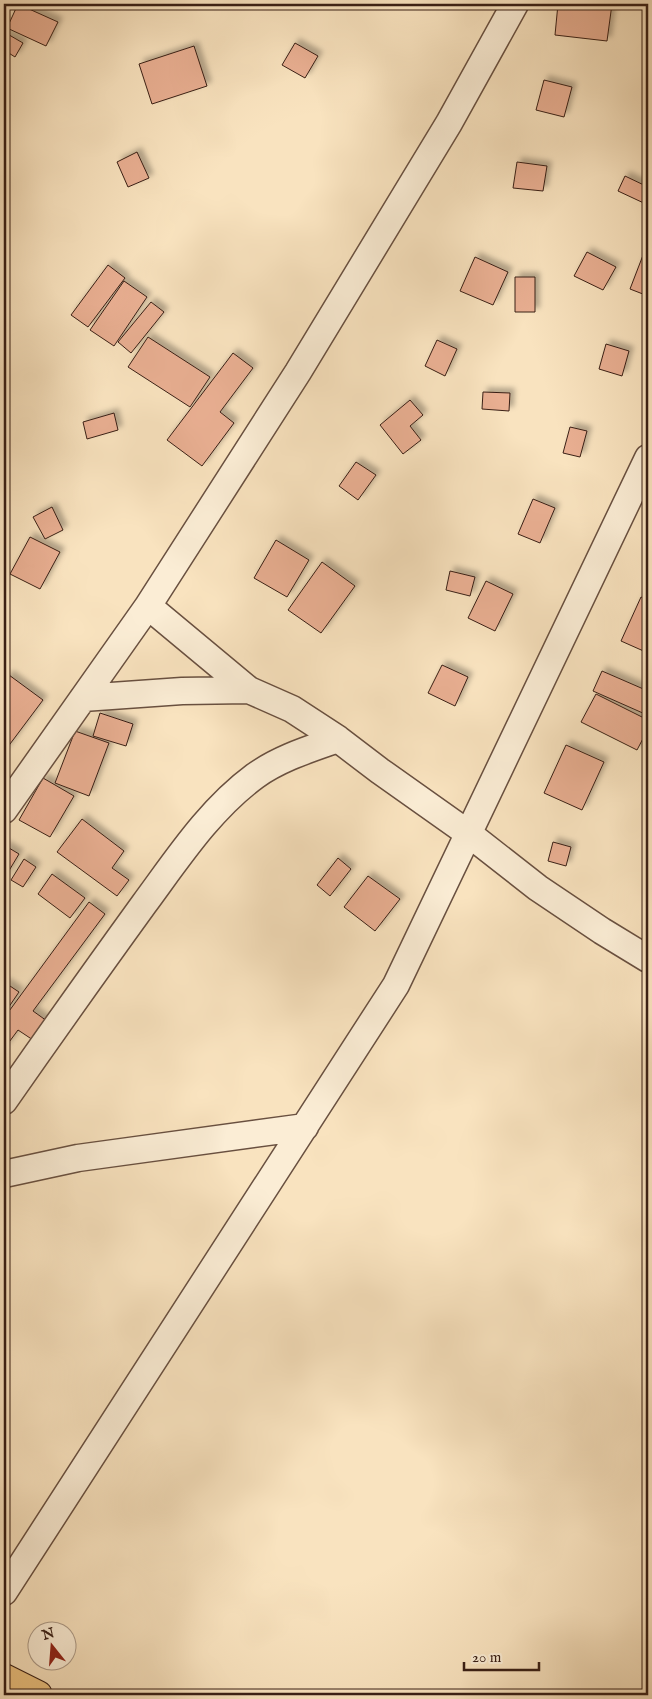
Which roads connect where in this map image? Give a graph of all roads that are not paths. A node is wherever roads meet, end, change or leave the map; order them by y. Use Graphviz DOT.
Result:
graph roads {
  1 [pos="515,4"];
  2 [pos="648,458"];
  3 [pos="148,606"];
  4 [pos="249,690"];
  5 [pos="84,698"];
  6 [pos="338,739"];
  7 [pos="4,810"];
  8 [pos="469,834"];
  9 [pos="648,959"];
  10 [pos="4,1102"];
  11 [pos="305,1127"];
  12 [pos="4,1174"];
  13 [pos="4,1592"];
  14 [pos="4,1678"];
  15 [pos="38,1695"];
  1 -- 3 [label="street"];
  2 -- 8 [label="street"];
  3 -- 4 [label="street"];
  3 -- 5 [label="street"];
  4 -- 5 [label="street"];
  4 -- 6 [label="street"];
  5 -- 7 [label="street"];
  6 -- 8 [label="street"];
  6 -- 10 [label="street"];
  8 -- 9 [label="street"];
  8 -- 11 [label="street"];
  11 -- 12 [label="street"];
  11 -- 13 [label="street"];
  14 -- 15 [label="main road"];
}
